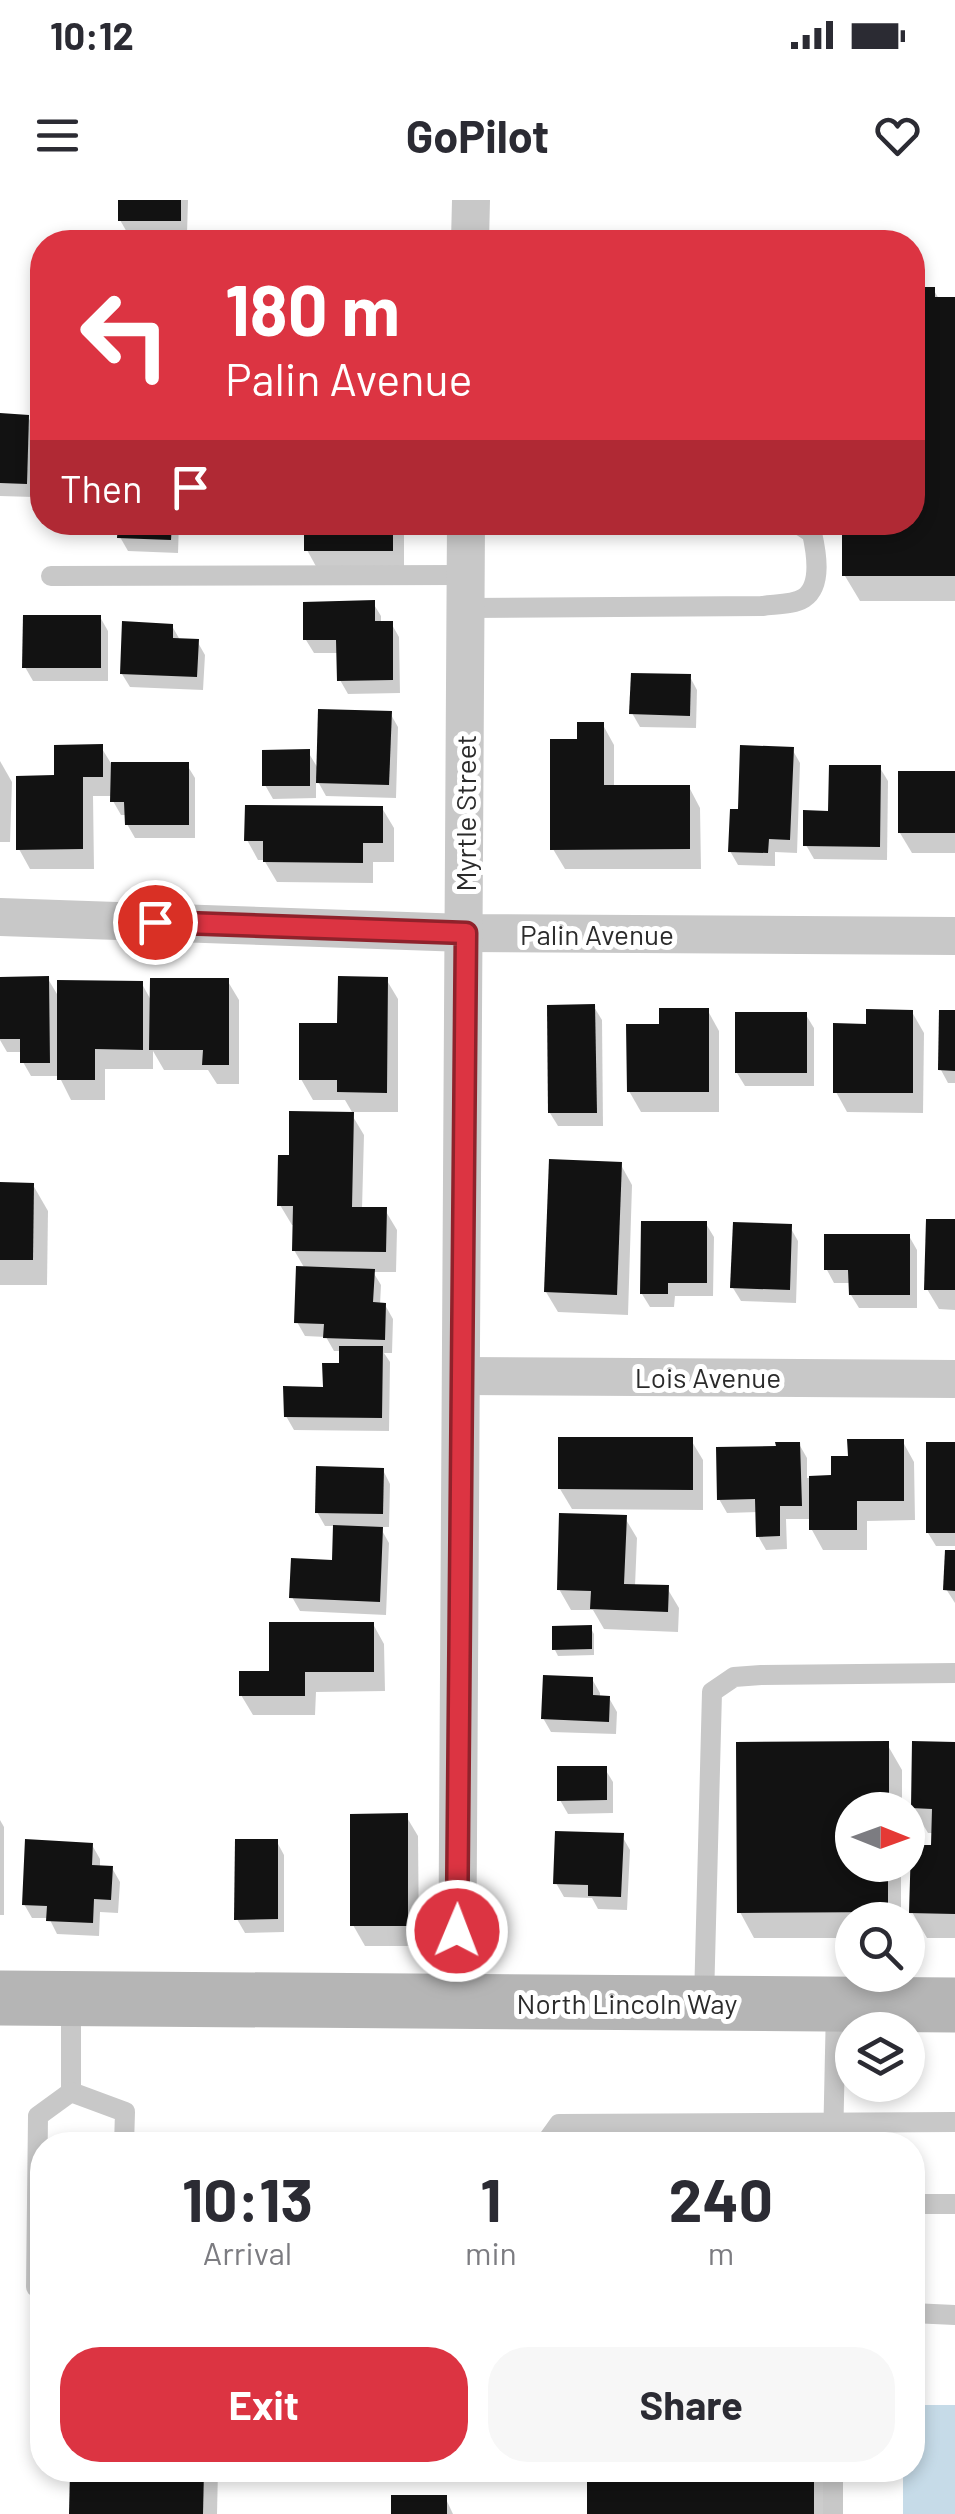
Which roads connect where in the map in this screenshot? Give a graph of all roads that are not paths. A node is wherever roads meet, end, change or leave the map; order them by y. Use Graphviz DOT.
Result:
graph roads {
  1 [pos="470,200"];
  2 [pos="470,230"];
  3 [pos="466,535"];
  4 [pos="812,535"];
  5 [pos="52,576"];
  6 [pos="466,591"];
  7 [pos="0,917"];
  8 [pos="466,933"];
  9 [pos="955,936"];
  10 [pos="462,1376"];
  11 [pos="955,1379"];
  12 [pos="955,1673"];
  13 [pos="0,1998"];
  14 [pos="71,1999"];
  15 [pos="457,2002"];
  16 [pos="704,2002"];
  17 [pos="836,2005"];
  18 [pos="955,2005"];
  19 [pos="71,2092"];
  20 [pos="955,2122"];
  21 [pos="834,2123"];
  22 [pos="38,2132"];
  23 [pos="124,2132"];
  24 [pos="554,2132"];
  25 [pos="834,2132"];
  26 [pos="925,2204"];
  27 [pos="955,2204"];
  28 [pos="925,2314"];
  29 [pos="955,2315"];
  30 [pos="834,2482"];
  31 [pos="833,2514"];
  1 -- 2 [label="street"];
  3 -- 6 [label="street, Myrtle Street"];
  4 -- 6 [label="lane"];
  5 -- 6 [label="lane"];
  6 -- 8 [label="street, Myrtle Street"];
  7 -- 8 [label="street, Palin Avenue"];
  8 -- 9 [label="street, Palin Avenue"];
  8 -- 10 [label="street, Myrtle Street"];
  10 -- 11 [label="street, Lois Avenue"];
  10 -- 15 [label="street, Myrtle Street"];
  12 -- 16 [label="lane"];
  13 -- 14 [label="main road, North Lincoln Way"];
  14 -- 15 [label="main road, North Lincoln Way"];
  14 -- 19 [label="lane"];
  15 -- 16 [label="main road, North Lincoln Way"];
  16 -- 17 [label="main road, North Lincoln Way"];
  17 -- 18 [label="main road, North Lincoln Way"];
  17 -- 21 [label="lane"];
  19 -- 22 [label="lane"];
  19 -- 23 [label="lane"];
  20 -- 21 [label="lane"];
  21 -- 24 [label="lane"];
  21 -- 25 [label="lane"];
  26 -- 27 [label="lane"];
  28 -- 29 [label="lane"];
  30 -- 31 [label="lane"];
}
